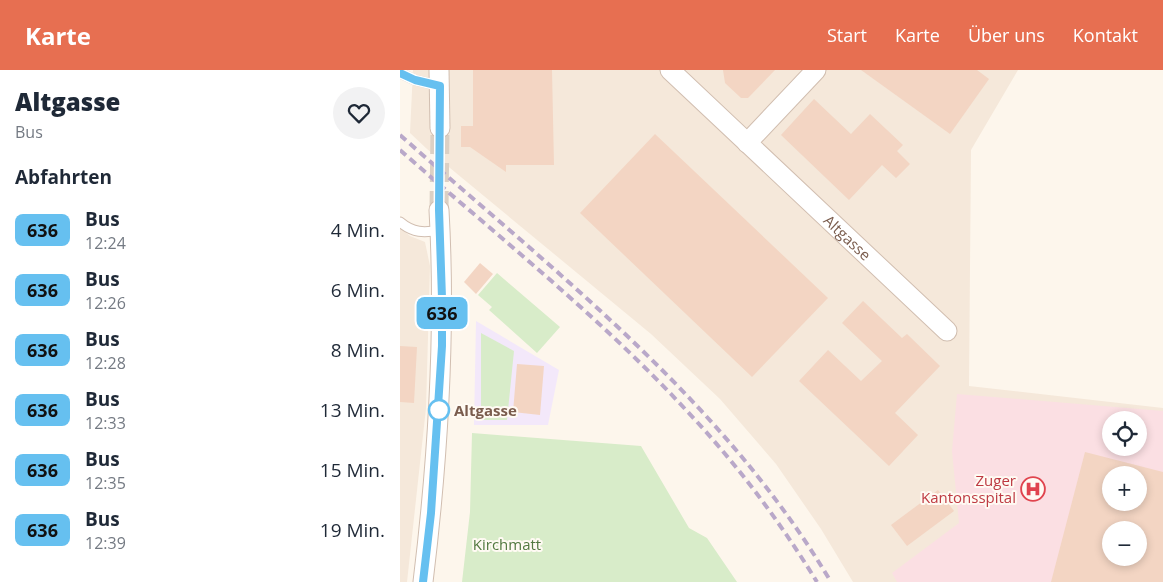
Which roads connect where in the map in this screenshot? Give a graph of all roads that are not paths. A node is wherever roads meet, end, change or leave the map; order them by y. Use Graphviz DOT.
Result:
graph roads {
  1 [pos="670,70"];
  2 [pos="816,70"];
  3 [pos="400,73"];
  4 [pos="440,78"];
  5 [pos="440,128"];
  6 [pos="748,143"];
  7 [pos="439,210"];
  8 [pos="400,222"];
  9 [pos="440,230"];
  10 [pos="947,331"];
  11 [pos="423,582"];
  1 -- 6 [label="street, Altgasse"];
  2 -- 6 [label="street"];
  3 -- 4 [label="lane"];
  4 -- 5 [label="street"];
  6 -- 10 [label="street, Altgasse"];
  7 -- 9 [label="street"];
  8 -- 9 [label="lane"];
  9 -- 11 [label="street"];
}
